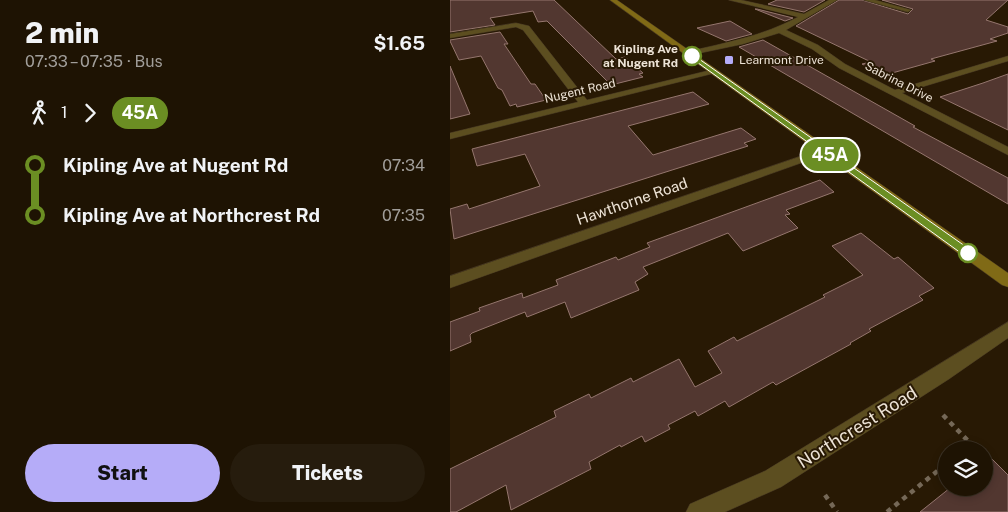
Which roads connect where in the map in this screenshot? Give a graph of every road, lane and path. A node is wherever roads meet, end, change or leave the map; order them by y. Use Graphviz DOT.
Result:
graph roads {
  1 [pos="613,0"];
  2 [pos="732,0"];
  3 [pos="834,0"];
  4 [pos="867,0"];
  5 [pos="908,10"];
  6 [pos="804,16"];
  7 [pos="780,30"];
  8 [pos="450,36"];
  9 [pos="689,54"];
  10 [pos="1008,58"];
  11 [pos="715,72"];
  12 [pos="894,93"];
  13 [pos="584,103"];
  14 [pos="450,136"];
  15 [pos="825,151"];
  16 [pos="1008,152"];
  17 [pos="450,282"];
  18 [pos="1008,282"];
  19 [pos="1008,329"];
  20 [pos="943,415"];
  21 [pos="968,441"];
  22 [pos="938,471"];
  23 [pos="825,495"];
  24 [pos="698,512"];
  25 [pos="837,512"];
  26 [pos="887,512"];
  1 -- 9 [label="main road"];
  2 -- 6 [label="street"];
  3 -- 6 [label="street"];
  4 -- 5 [label="street"];
  6 -- 7 [label="street"];
  7 -- 9 [label="street"];
  7 -- 12 [label="street, Sabrina Drive"];
  8 -- 13 [label="street"];
  9 -- 11 [label="main road"];
  10 -- 12 [label="street"];
  11 -- 13 [label="street, Nugent Road"];
  11 -- 15 [label="main road"];
  12 -- 16 [label="street, Sabrina Drive"];
  13 -- 14 [label="street, Nugent Road"];
  15 -- 17 [label="street, Hawthorne Road"];
  15 -- 18 [label="main road"];
  19 -- 24 [label="street, Northcrest Road"];
  20 -- 21 [label="path"];
  22 -- 26 [label="path"];
  23 -- 25 [label="path"];
}
